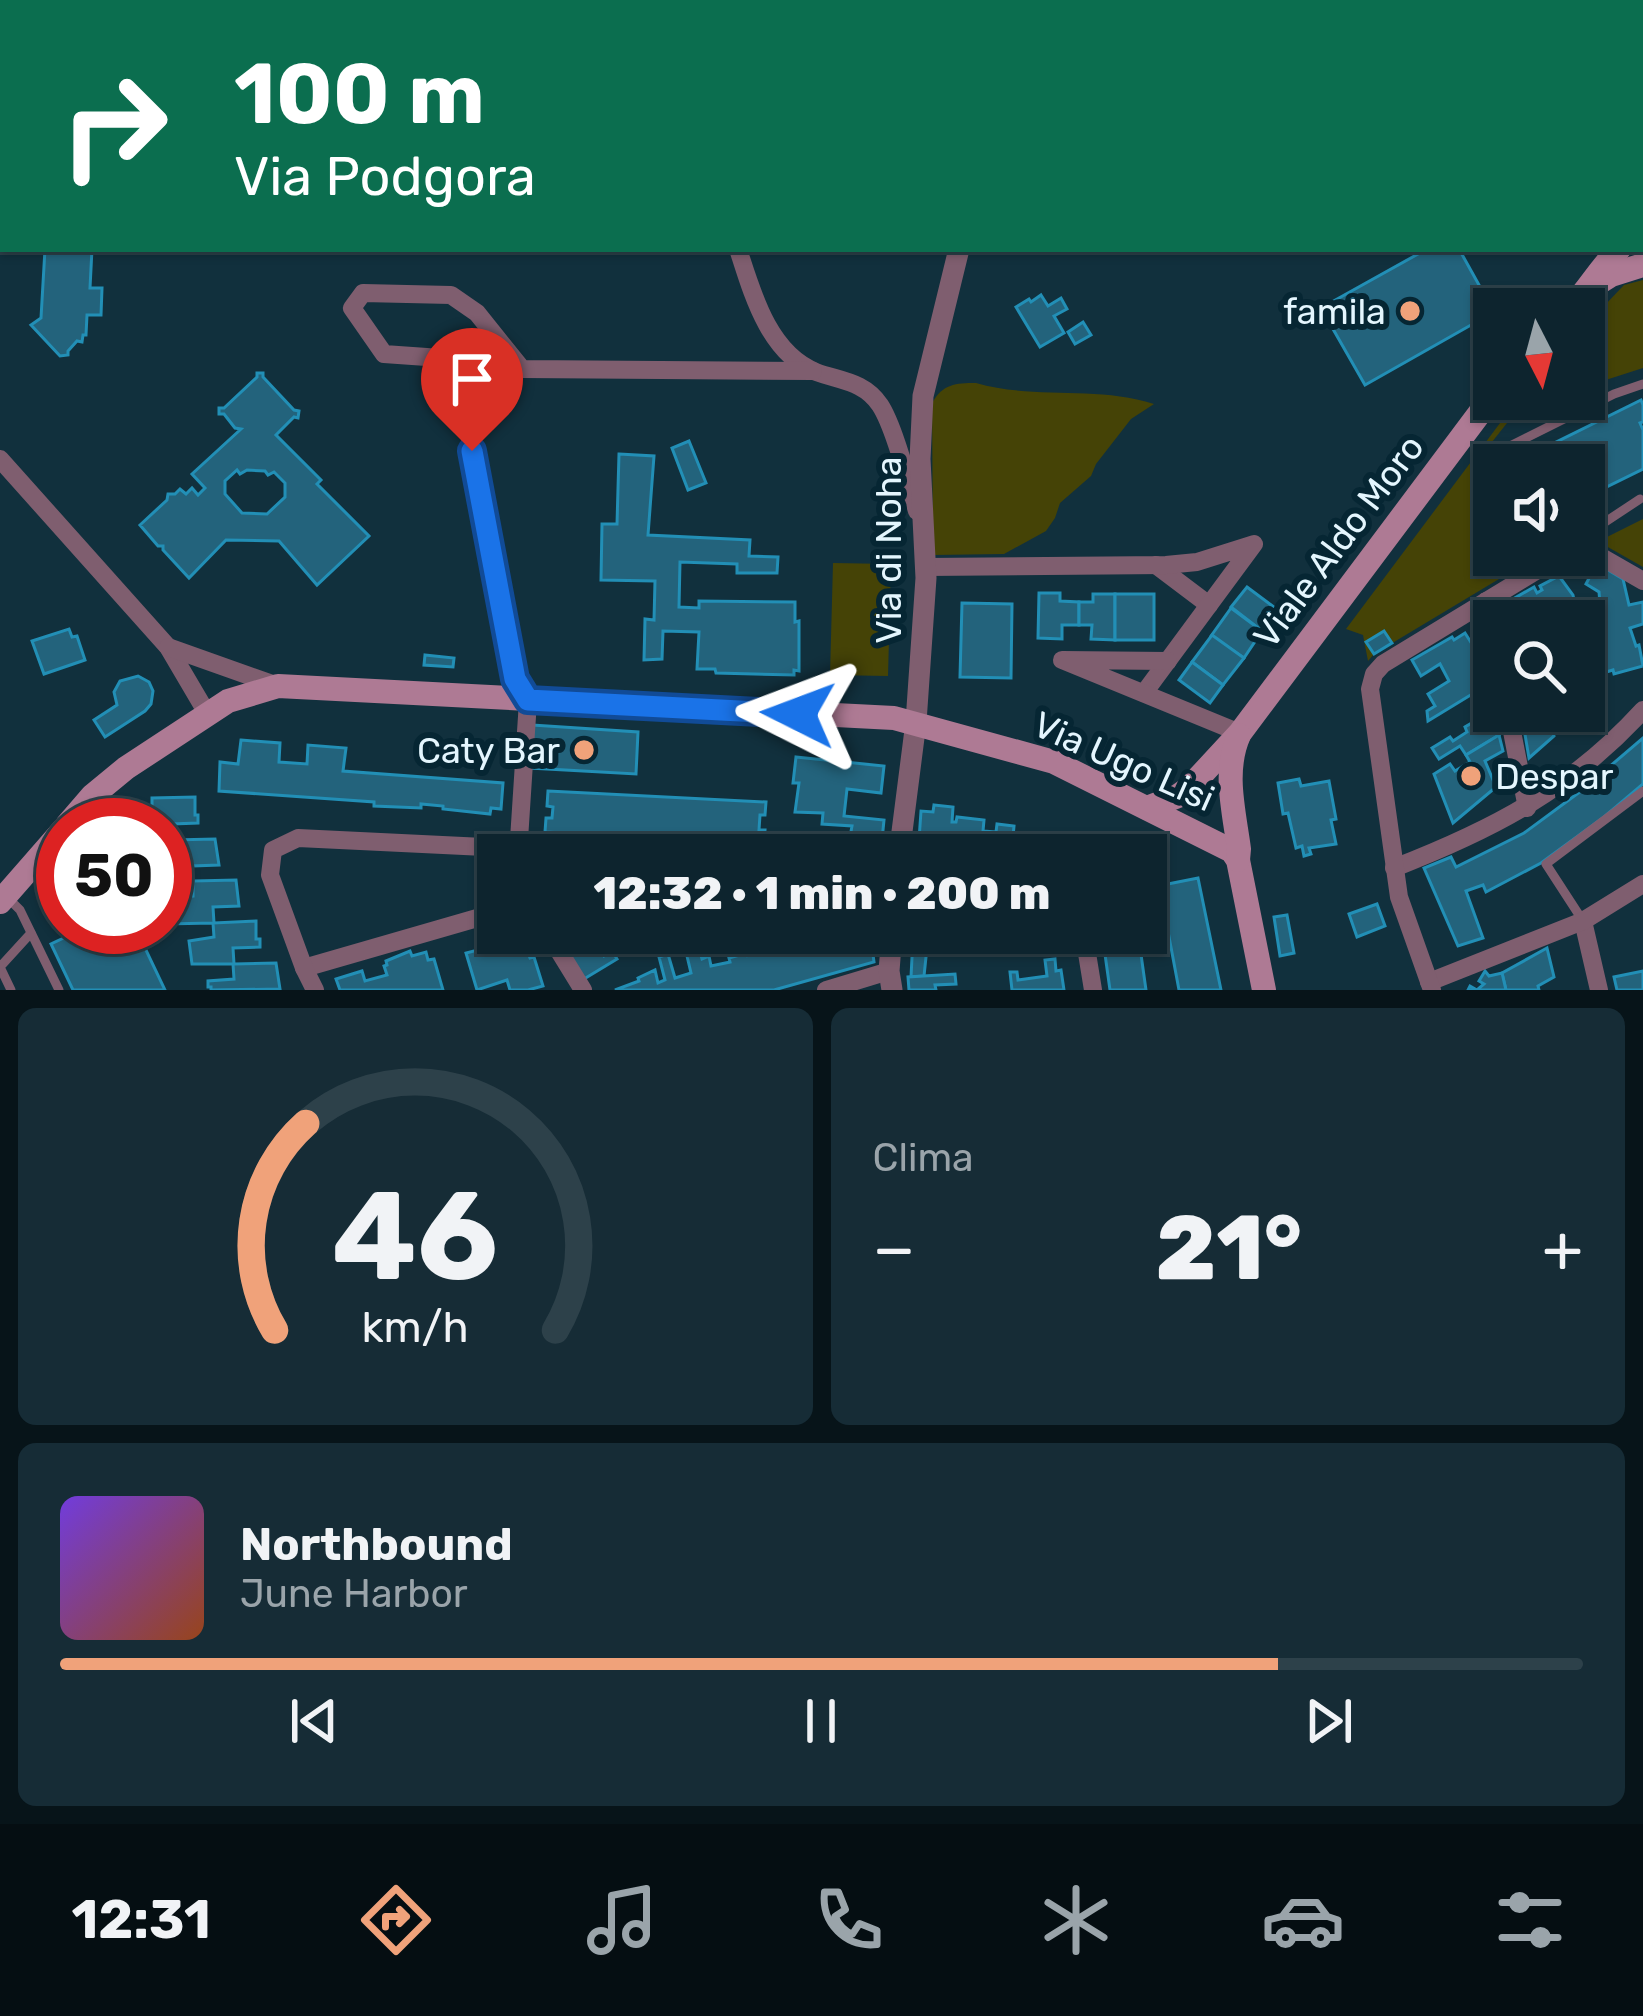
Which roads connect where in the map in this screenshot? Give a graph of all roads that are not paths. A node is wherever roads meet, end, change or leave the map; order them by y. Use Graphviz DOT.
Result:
graph roads {
  1 [pos="739,252"];
  2 [pos="958,252"];
  3 [pos="1616,252"];
  4 [pos="1643,265"];
  5 [pos="1589,288"];
  6 [pos="1590,288"];
  7 [pos="455,359"];
  8 [pos="522,369"];
  9 [pos="813,371"];
  10 [pos="1643,384"];
  11 [pos="1475,420"];
  12 [pos="1514,444"];
  13 [pos="0,460"];
  14 [pos="1640,500"];
  15 [pos="1607,520"];
  16 [pos="922,524"];
  17 [pos="1605,559"];
  18 [pos="1156,565"];
  19 [pos="925,567"];
  20 [pos="1527,576"];
  21 [pos="1643,581"];
  22 [pos="1488,600"];
  23 [pos="1209,605"];
  24 [pos="1473,609"];
  25 [pos="168,646"];
  26 [pos="1168,662"];
  27 [pos="278,686"];
  28 [pos="1144,693"];
  29 [pos="528,700"];
  30 [pos="1643,710"];
  31 [pos="208,715"];
  32 [pos="916,722"];
  33 [pos="1512,732"];
  34 [pos="1240,733"];
  35 [pos="1222,767"];
  36 [pos="1643,791"];
  37 [pos="90,798"];
  38 [pos="1147,808"];
  39 [pos="1527,808"];
  40 [pos="1193,830"];
  41 [pos="519,834"];
  42 [pos="902,834"];
  43 [pos="477,849"];
  44 [pos="1238,860"];
  45 [pos="36,861"];
  46 [pos="1394,868"];
  47 [pos="1643,884"];
  48 [pos="3,899"];
  49 [pos="477,918"];
  50 [pos="1583,921"];
  51 [pos="31,933"];
  52 [pos="561,954"];
  53 [pos="1086,954"];
  54 [pos="304,968"];
  55 [pos="890,981"];
  56 [pos="1431,986"];
  57 [pos="11,990"];
  58 [pos="59,990"];
  59 [pos="315,990"];
  60 [pos="583,990"];
  61 [pos="826,990"];
  62 [pos="1093,990"];
  63 [pos="1264,990"];
  64 [pos="1599,990"];
  1 -- 9 [label="street"];
  2 -- 16 [label="street, Via di Noha"];
  3 -- 5 [label="main road"];
  4 -- 6 [label="main road"];
  7 -- 8 [label="street"];
  7 -- 8 [label="street"];
  7 -- 29 [label="street"];
  8 -- 9 [label="street"];
  9 -- 16 [label="street"];
  10 -- 12 [label="lane"];
  11 -- 34 [label="main road, Viale Aldo Moro"];
  13 -- 25 [label="street"];
  14 -- 15 [label="lane"];
  16 -- 19 [label="street, Via di Noha"];
  17 -- 21 [label="street"];
  18 -- 19 [label="street"];
  18 -- 23 [label="street"];
  18 -- 23 [label="street"];
  19 -- 32 [label="street, Via di Noha"];
  20 -- 22 [label="street"];
  23 -- 26 [label="street"];
  24 -- 46 [label="street"];
  25 -- 27 [label="street"];
  25 -- 31 [label="street"];
  26 -- 28 [label="street"];
  26 -- 28 [label="street"];
  27 -- 29 [label="main road, Via Ugo Lisi"];
  27 -- 31 [label="main road"];
  28 -- 34 [label="street"];
  29 -- 32 [label="main road, Via Ugo Lisi"];
  29 -- 41 [label="street"];
  30 -- 39 [label="street"];
  31 -- 37 [label="main road"];
  32 -- 38 [label="main road, Via Ugo Lisi"];
  32 -- 42 [label="street, Via di Noha"];
  33 -- 39 [label="street"];
  34 -- 35 [label="main road, Viale Aldo Moro"];
  35 -- 38 [label="main road, Viale Aldo Moro"];
  35 -- 40 [label="main road, Viale Aldo Moro"];
  35 -- 44 [label="main road"];
  36 -- 50 [label="lane"];
  38 -- 40 [label="main road, Via Ugo Lisi"];
  39 -- 46 [label="street"];
  40 -- 44 [label="main road, Via Ugo Lisi"];
  43 -- 54 [label="street"];
  44 -- 63 [label="main road, Via Ugo Lisi"];
  45 -- 48 [label="main road"];
  46 -- 56 [label="street"];
  47 -- 50 [label="street"];
  48 -- 51 [label="lane"];
  49 -- 54 [label="street"];
  50 -- 56 [label="street"];
  50 -- 64 [label="street"];
  51 -- 57 [label="lane"];
  51 -- 58 [label="lane"];
  52 -- 60 [label="street"];
  53 -- 62 [label="street"];
  54 -- 59 [label="street"];
  55 -- 61 [label="street"];
}
